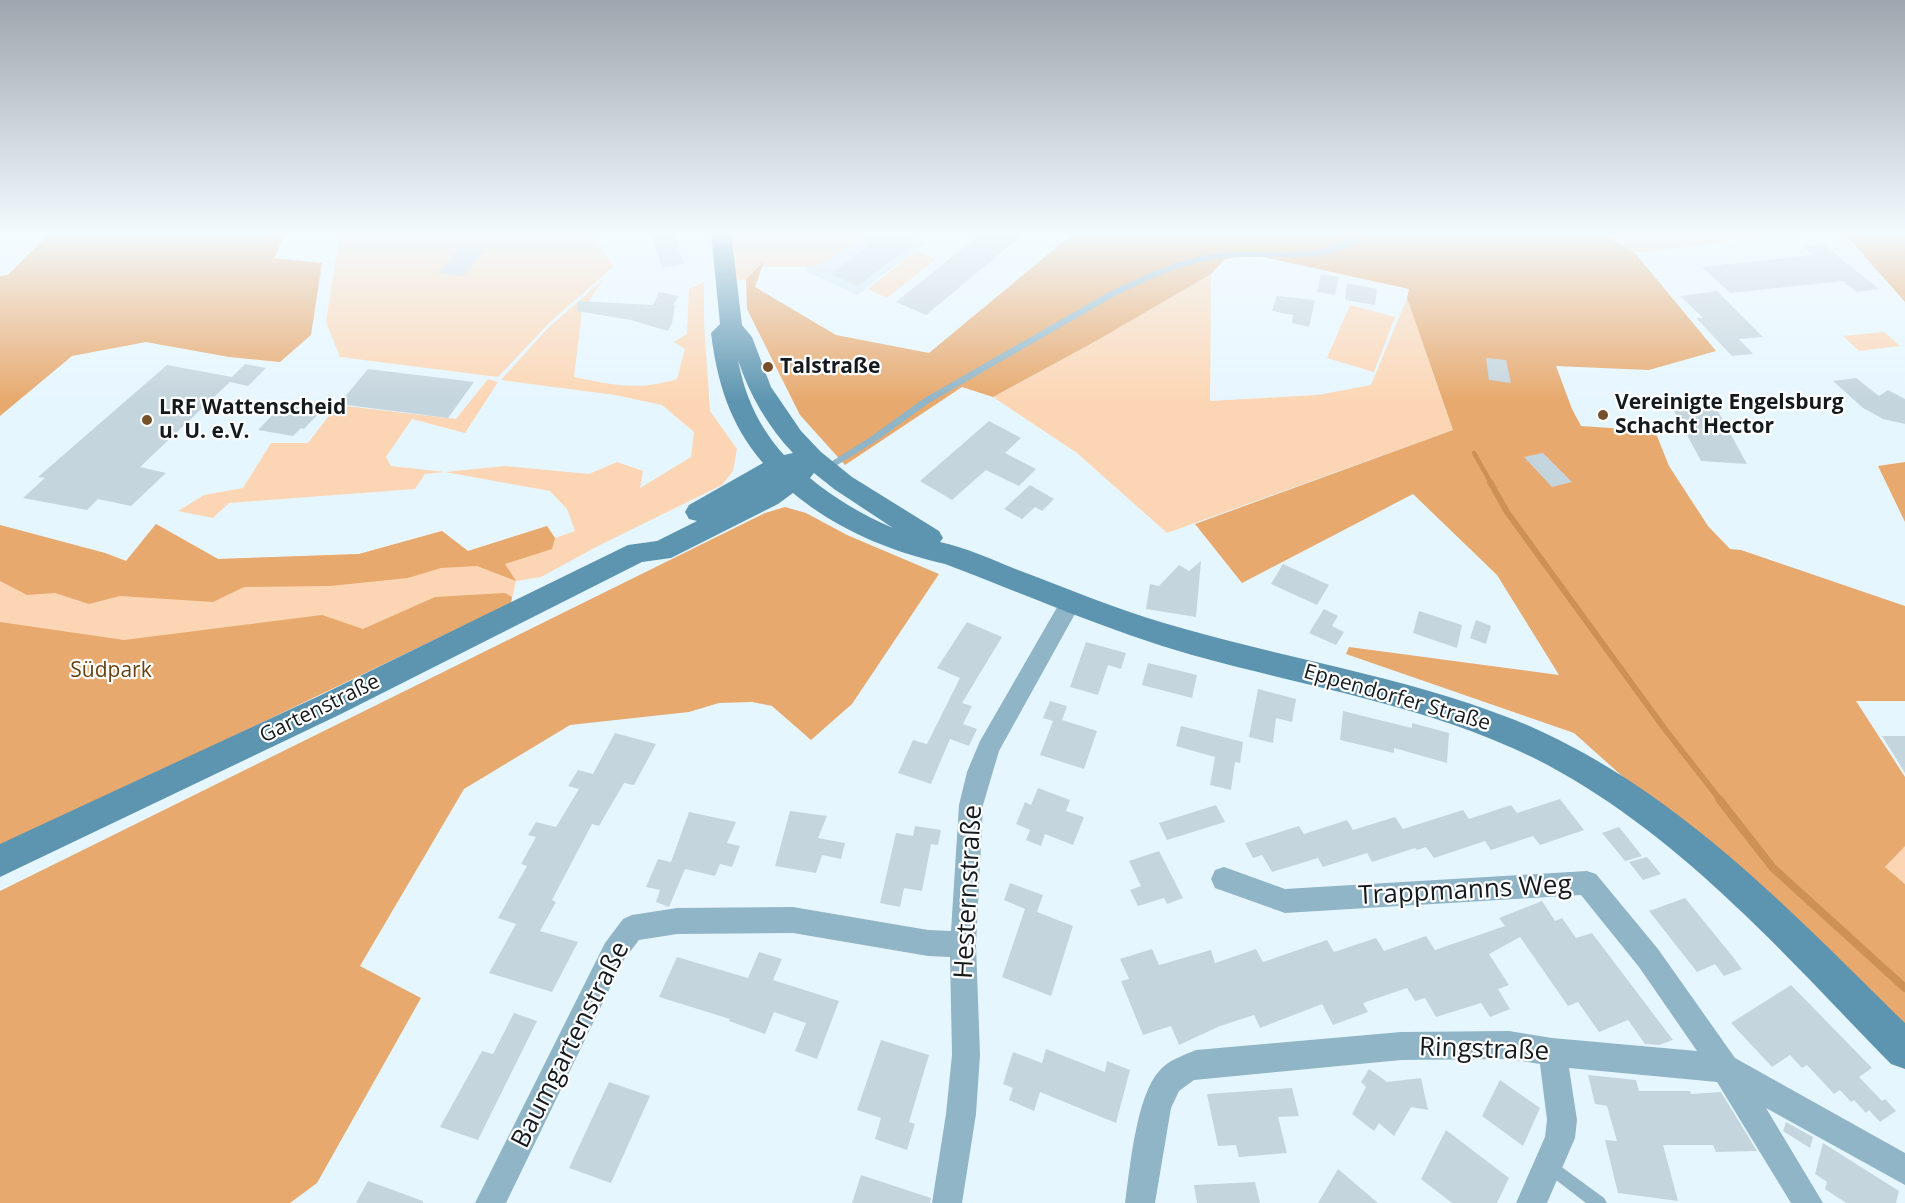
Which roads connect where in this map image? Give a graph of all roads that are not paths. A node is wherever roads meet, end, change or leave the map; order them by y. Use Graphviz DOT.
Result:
graph roads {
  1 [pos="726,288"];
  2 [pos="1124,288"];
  3 [pos="730,326"];
  4 [pos="819,463"];
  5 [pos="787,472"];
  6 [pos="819,499"];
  7 [pos="754,506"];
  8 [pos="638,552"];
  9 [pos="950,554"];
  10 [pos="1070,603"];
  11 [pos="0,861"];
  12 [pos="1224,879"];
  13 [pos="963,945"];
  14 [pos="1905,1050"];
  15 [pos="1552,1052"];
  16 [pos="1725,1068"];
  17 [pos="1548,1165"];
  18 [pos="1905,1170"];
  19 [pos="490,1203"];
  20 [pos="947,1203"];
  21 [pos="1140,1203"];
  22 [pos="1531,1203"];
  23 [pos="1599,1203"];
  24 [pos="1808,1203"];
  1 -- 3 [label="street"];
  2 -- 4 [label="lane"];
  3 -- 4 [label="street"];
  3 -- 5 [label="street"];
  4 -- 5 [label="street, Gartenstraße"];
  4 -- 9 [label="street"];
  5 -- 6 [label="street"];
  5 -- 7 [label="street, Gartenstraße"];
  5 -- 8 [label="street, Gartenstraße"];
  6 -- 7 [label="street, Gartenstraße"];
  6 -- 9 [label="street"];
  7 -- 8 [label="street, Gartenstraße"];
  8 -- 11 [label="street, Gartenstraße"];
  9 -- 10 [label="street, Eppendorfer Straße"];
  10 -- 13 [label="street, Hesternstraße"];
  10 -- 14 [label="street, Eppendorfer Straße"];
  12 -- 16 [label="street, Trappmanns Weg"];
  13 -- 19 [label="street, Baumgartenstraße"];
  13 -- 20 [label="street, Hesternstraße"];
  15 -- 16 [label="street, Ringstraße"];
  15 -- 17 [label="street"];
  15 -- 21 [label="street, Ringstraße"];
  16 -- 18 [label="street, Ringstraße"];
  16 -- 24 [label="street"];
  17 -- 22 [label="street"];
  17 -- 23 [label="lane"];
}
